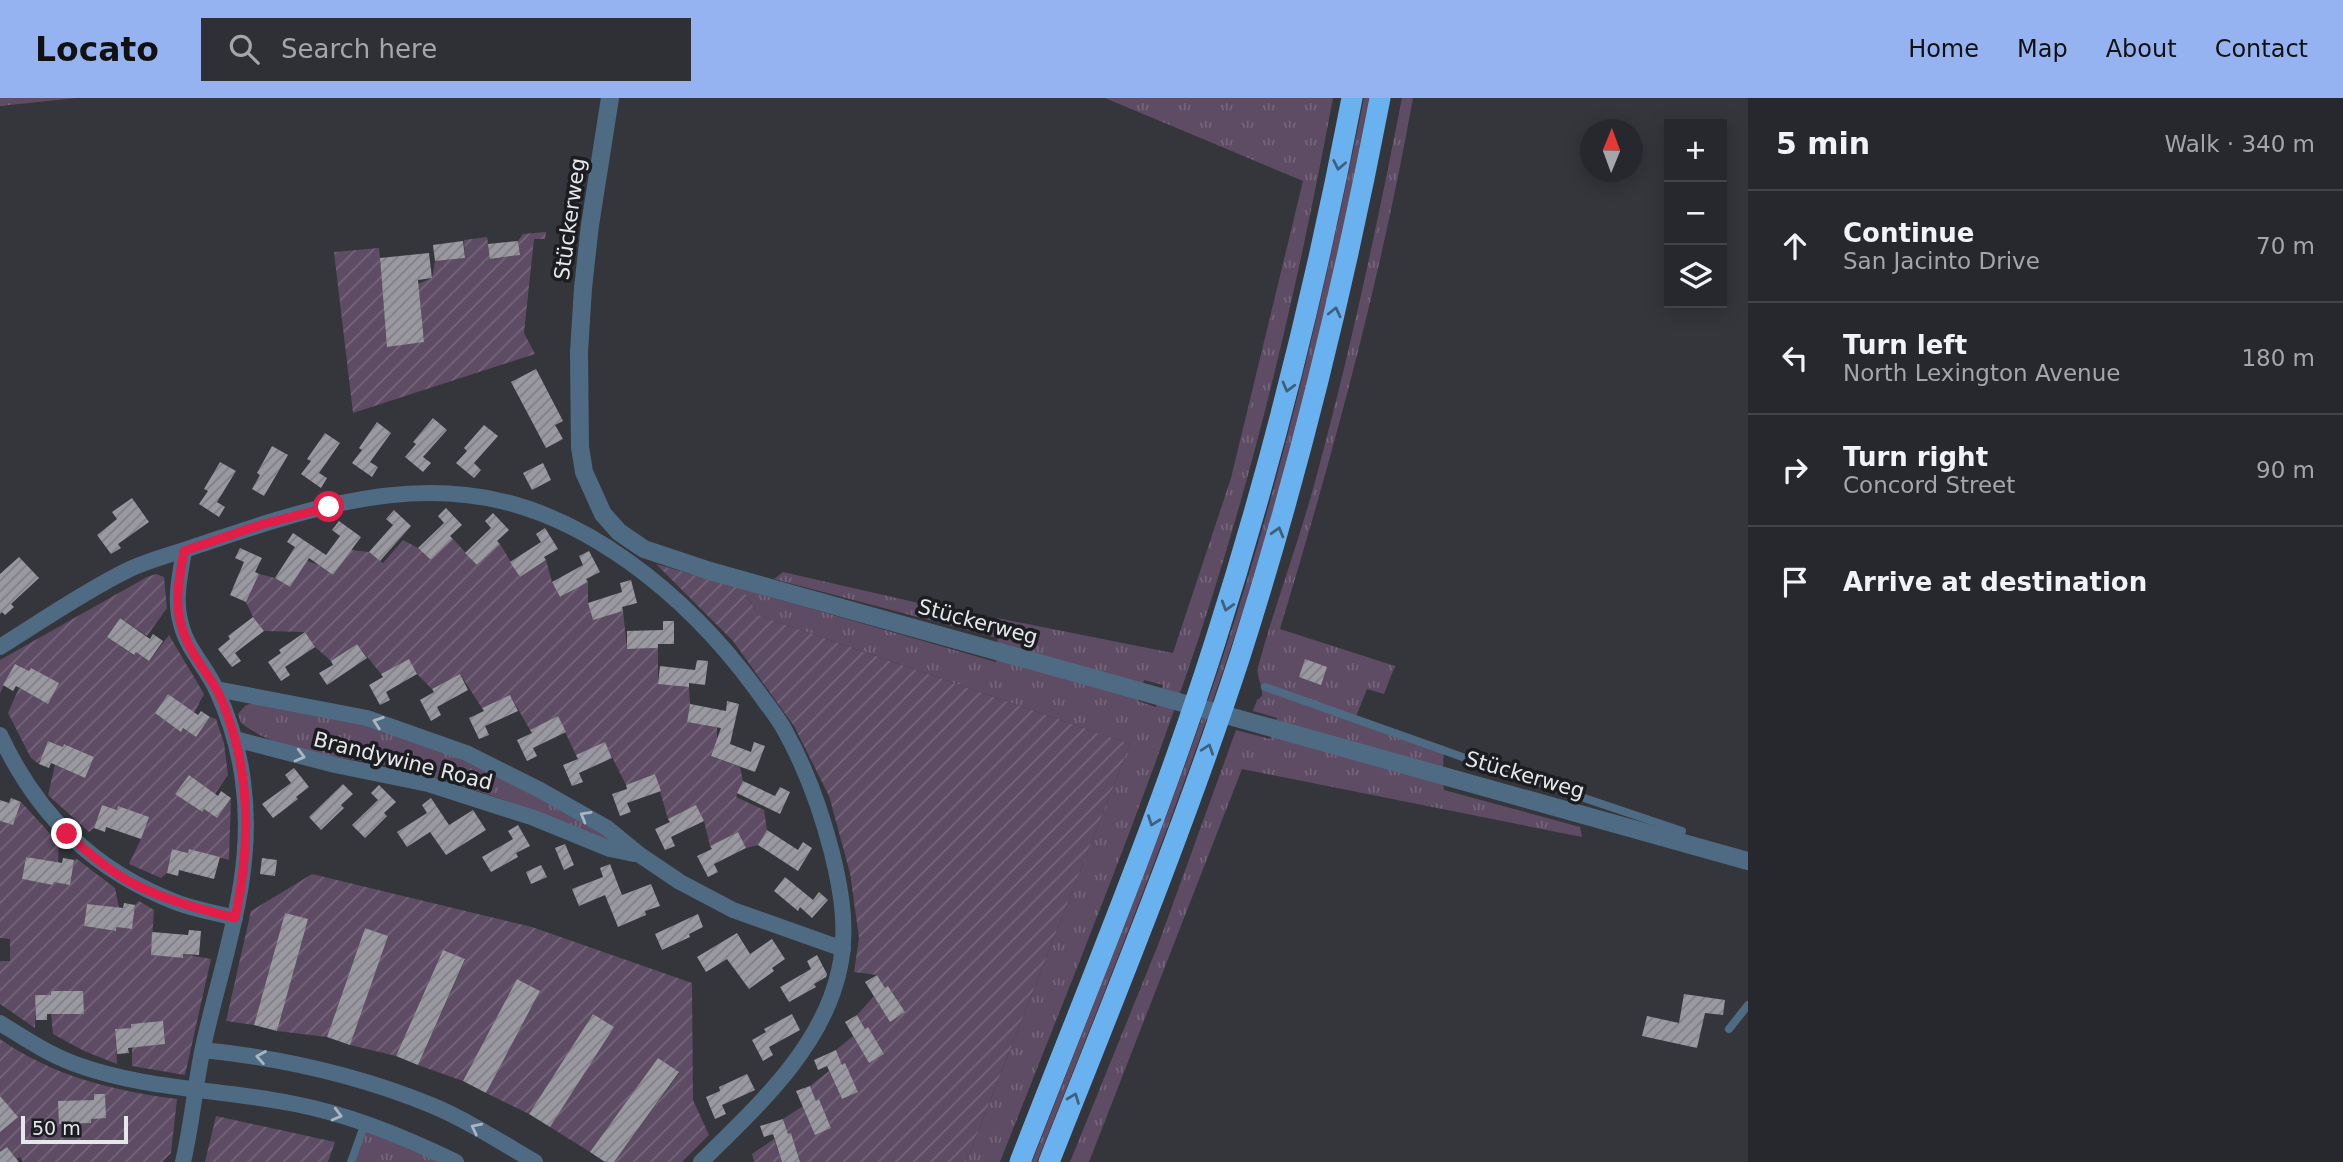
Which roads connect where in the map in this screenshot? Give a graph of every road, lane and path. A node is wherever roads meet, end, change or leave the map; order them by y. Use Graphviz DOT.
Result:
graph roads {
  1 [pos="1352,98"];
  2 [pos="1380,98"];
  3 [pos="609,105"];
  4 [pos="184,551"];
  5 [pos="0,647"];
  6 [pos="1265,687"];
  7 [pos="216,688"];
  8 [pos="0,735"];
  9 [pos="234,739"];
  10 [pos="1678,842"];
  11 [pos="640,855"];
  12 [pos="1748,862"];
  13 [pos="235,918"];
  14 [pos="843,948"];
  15 [pos="1748,1005"];
  16 [pos="0,1023"];
  17 [pos="1729,1029"];
  18 [pos="203,1050"];
  19 [pos="197,1091"];
  20 [pos="365,1123"];
  21 [pos="183,1162"];
  22 [pos="351,1162"];
  23 [pos="456,1162"];
  24 [pos="535,1162"];
  25 [pos="701,1162"];
  26 [pos="1020,1162"];
  27 [pos="1049,1162"];
  1 -- 26 [label="highway, one-way"];
  27 -- 2 [label="highway, one-way"];
  3 -- 10 [label="street, Stückerweg"];
  4 -- 5 [label="street"];
  4 -- 7 [label="street"];
  4 -- 14 [label="street"];
  6 -- 10 [label="lane"];
  7 -- 9 [label="street"];
  11 -- 7 [label="street, Brandywine Road, one-way"];
  8 -- 13 [label="street"];
  9 -- 11 [label="street, Brandywine Road, one-way"];
  9 -- 13 [label="street"];
  10 -- 12 [label="street, Stückerweg"];
  11 -- 14 [label="street, Brandywine Road"];
  13 -- 18 [label="street"];
  14 -- 25 [label="street"];
  15 -- 17 [label="lane"];
  16 -- 19 [label="street"];
  18 -- 19 [label="street"];
  24 -- 18 [label="street, one-way"];
  19 -- 20 [label="street, one-way"];
  19 -- 21 [label="street"];
  20 -- 22 [label="lane"];
  20 -- 23 [label="street"];
}
